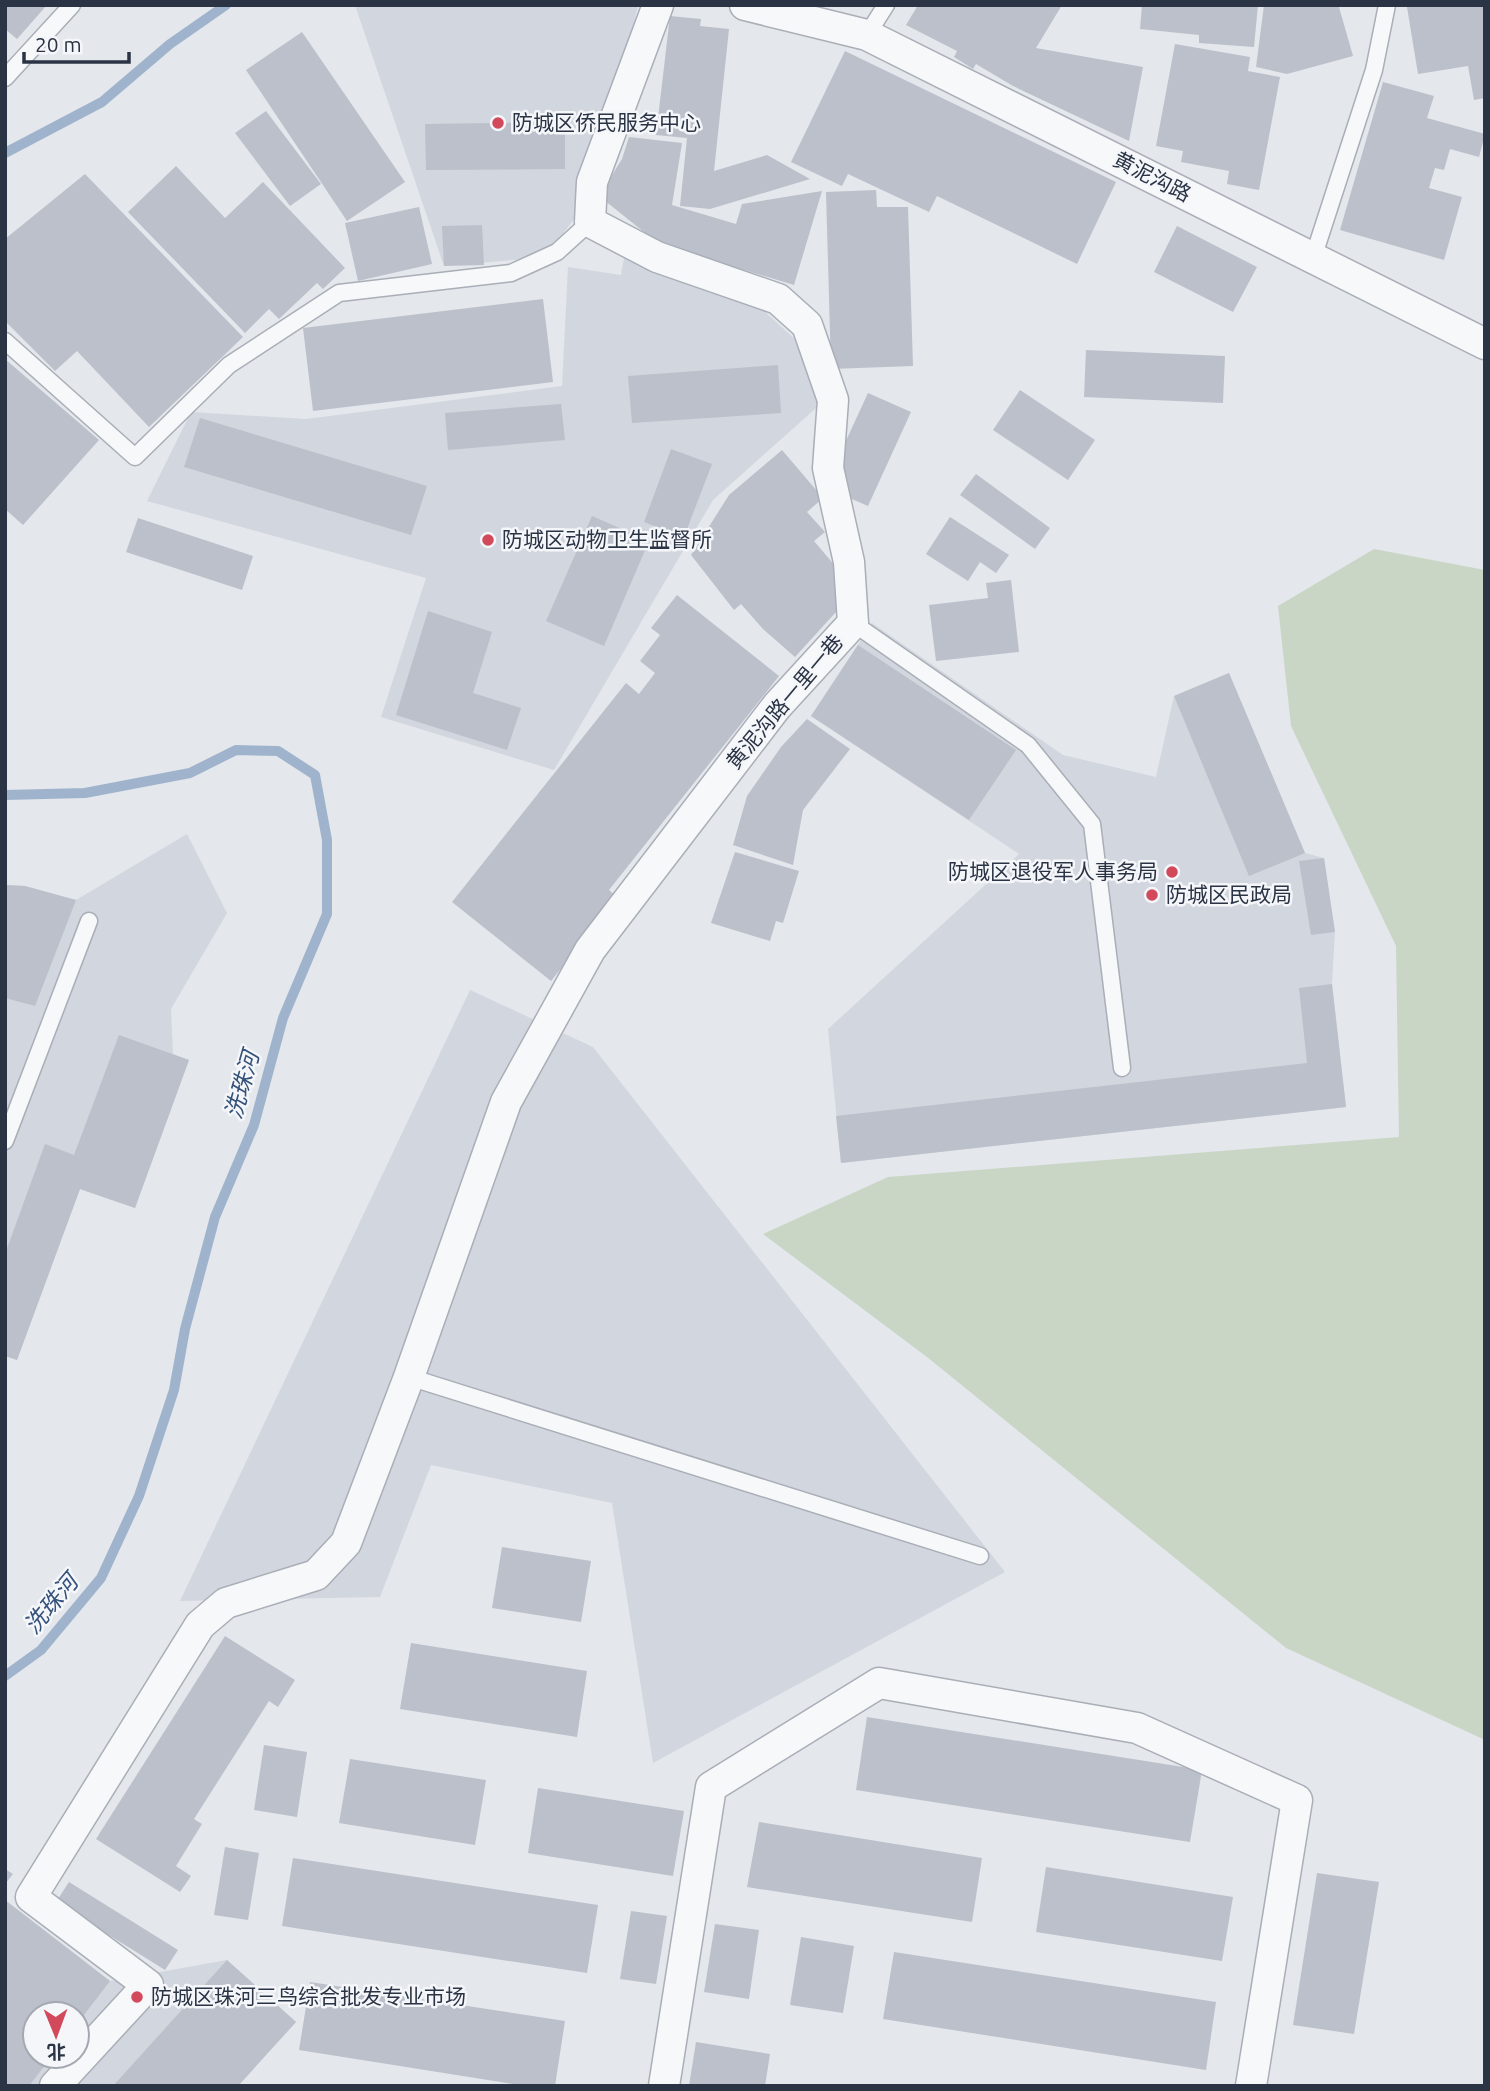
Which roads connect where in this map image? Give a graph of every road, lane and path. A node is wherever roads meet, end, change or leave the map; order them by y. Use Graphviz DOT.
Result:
graph roads {
  1 [pos="72,5"];
  2 [pos="658,5"];
  3 [pos="745,5"];
  4 [pos="886,5"];
  5 [pos="1387,5"];
  6 [pos="867,34"];
  7 [pos="5,78"];
  8 [pos="590,222"];
  9 [pos="1313,258"];
  10 [pos="5,341"];
  11 [pos="1485,344"];
  12 [pos="853,623"];
  13 [pos="89,921"];
  14 [pos="1122,1068"];
  15 [pos="5,1141"];
  16 [pos="409,1377"];
  17 [pos="981,1556"];
  18 [pos="55,2086"];
  19 [pos="664,2086"];
  20 [pos="1251,2086"];
  1 -- 7 [label="lane"];
  2 -- 8 [label="street"];
  3 -- 6 [label="street, 黄泥沟路"];
  4 -- 6 [label="lane"];
  5 -- 9 [label="lane"];
  6 -- 9 [label="street, 黄泥沟路"];
  8 -- 10 [label="lane"];
  8 -- 12 [label="street, 黄泥沟路一里一巷"];
  9 -- 11 [label="street, 黄泥沟路"];
  12 -- 14 [label="lane"];
  12 -- 16 [label="street, 黄泥沟路一里一巷"];
  13 -- 15 [label="lane"];
  16 -- 17 [label="lane"];
  16 -- 18 [label="street, 黄泥沟路一里一巷"];
  19 -- 20 [label="street"];
}
